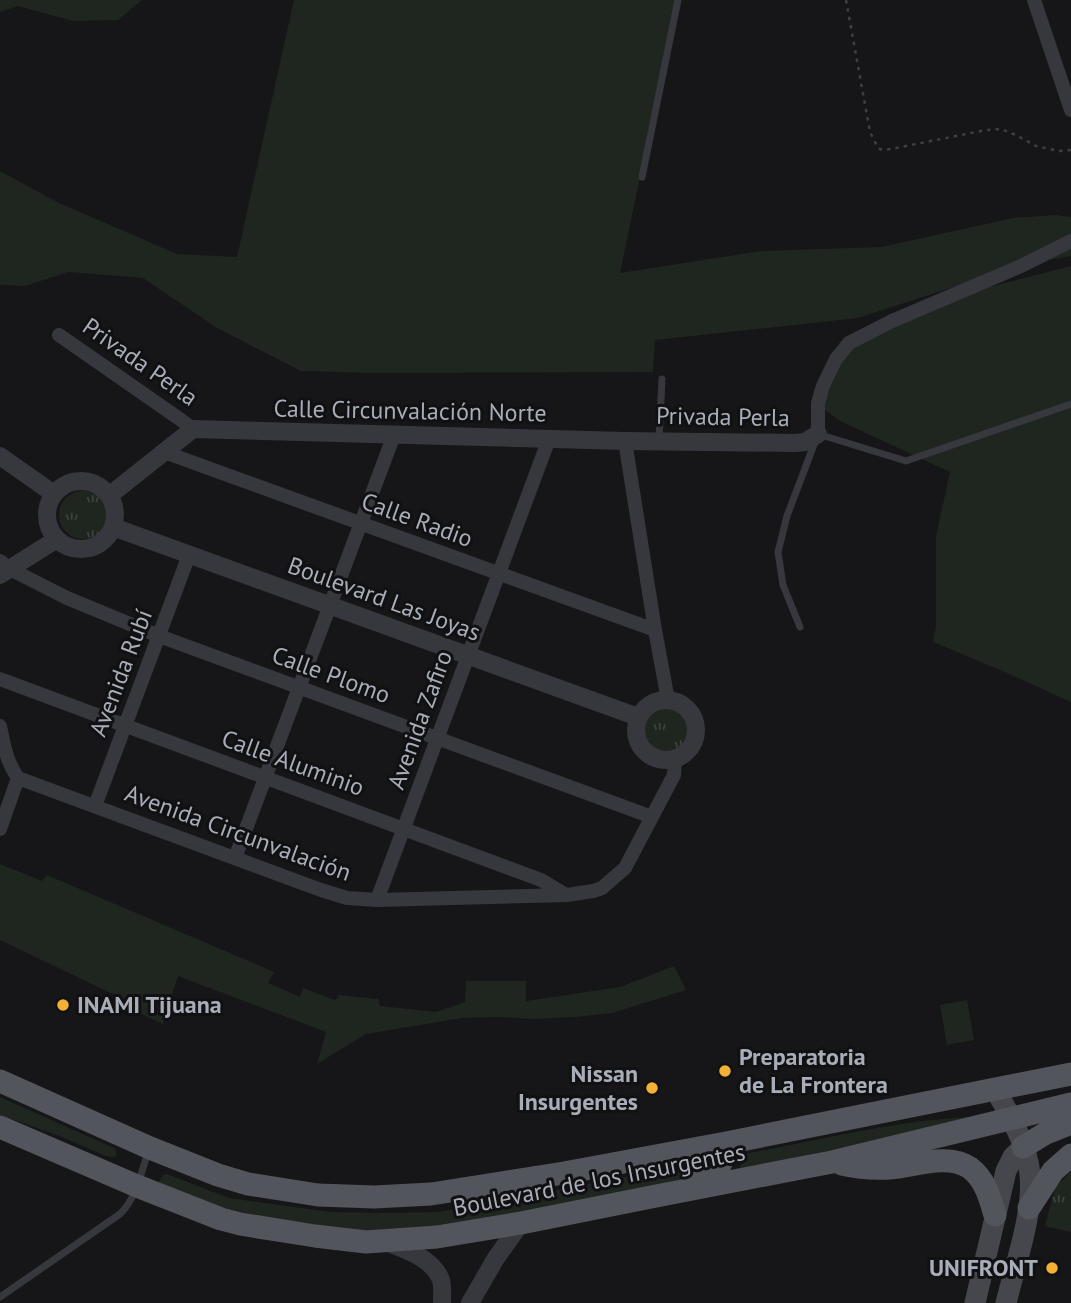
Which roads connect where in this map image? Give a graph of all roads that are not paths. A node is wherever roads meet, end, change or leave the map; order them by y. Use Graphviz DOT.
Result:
graph roads {
  1 [pos="678,0"];
  2 [pos="1034,0"];
  3 [pos="1071,110"];
  4 [pos="642,177"];
  5 [pos="1071,241"];
  6 [pos="60,335"];
  7 [pos="662,379"];
  8 [pos="1071,404"];
  9 [pos="193,429"];
  10 [pos="394,435"];
  11 [pos="818,435"];
  12 [pos="549,439"];
  13 [pos="659,440"];
  14 [pos="625,441"];
  15 [pos="164,452"];
  16 [pos="0,456"];
  17 [pos="54,494"];
  18 [pos="110,495"];
  19 [pos="361,524"];
  20 [pos="113,527"];
  21 [pos="57,539"];
  22 [pos="189,555"];
  23 [pos="4,568"];
  24 [pos="499,574"];
  25 [pos="330,606"];
  26 [pos="800,627"];
  27 [pos="655,630"];
  28 [pos="159,636"];
  29 [pos="468,656"];
  30 [pos="0,679"];
  31 [pos="299,687"];
  32 [pos="668,700"];
  33 [pos="638,718"];
  34 [pos="125,726"];
  35 [pos="1,732"];
  36 [pos="438,738"];
  37 [pos="675,758"];
  38 [pos="18,778"];
  39 [pos="265,778"];
  40 [pos="95,806"];
  41 [pos="653,817"];
  42 [pos="0,829"];
  43 [pos="404,829"];
  44 [pos="235,858"];
  45 [pos="567,895"];
  46 [pos="377,900"];
  47 [pos="1071,1074"];
  48 [pos="0,1081"];
  49 [pos="995,1090"];
  50 [pos="1071,1104"];
  51 [pos="1012,1119"];
  52 [pos="1071,1124"];
  53 [pos="0,1127"];
  54 [pos="726,1143"];
  55 [pos="149,1147"];
  56 [pos="1023,1147"];
  57 [pos="1071,1155"];
  58 [pos="832,1162"];
  59 [pos="137,1186"];
  60 [pos="651,1197"];
  61 [pos="1030,1208"];
  62 [pos="995,1214"];
  63 [pos="521,1223"];
  64 [pos="382,1241"];
  65 [pos="0,1297"];
  66 [pos="442,1303"];
  67 [pos="470,1303"];
  68 [pos="975,1303"];
  69 [pos="1006,1303"];
  1 -- 4 [label="lane"];
  2 -- 3 [label="street"];
  5 -- 11 [label="street"];
  6 -- 9 [label="street, Privada Perla"];
  7 -- 13 [label="lane"];
  8 -- 11 [label="lane"];
  9 -- 10 [label="street, Calle Circunvalación Norte"];
  9 -- 15 [label="street"];
  10 -- 12 [label="street, Calle Circunvalación Norte"];
  10 -- 19 [label="street"];
  11 -- 13 [label="street, Privada Perla"];
  11 -- 26 [label="lane"];
  12 -- 14 [label="street, Calle Circunvalación Norte"];
  12 -- 24 [label="street, Avenida Zafiro"];
  13 -- 14 [label="street, Privada Perla"];
  14 -- 27 [label="street"];
  15 -- 18 [label="street"];
  15 -- 19 [label="street, Calle Radio"];
  16 -- 17 [label="street"];
  17 -- 18 [label="street"];
  17 -- 21 [label="street"];
  18 -- 20 [label="street"];
  19 -- 24 [label="street, Calle Radio"];
  19 -- 25 [label="street"];
  20 -- 21 [label="street"];
  20 -- 22 [label="street, Boulevard Las Joyas"];
  21 -- 23 [label="street"];
  22 -- 25 [label="street, Boulevard Las Joyas"];
  22 -- 28 [label="street, Avenida Rubí"];
  23 -- 28 [label="street, Calle Plomo"];
  24 -- 27 [label="street, Calle Radio"];
  24 -- 29 [label="street, Avenida Zafiro"];
  25 -- 29 [label="street, Boulevard Las Joyas"];
  25 -- 31 [label="street"];
  27 -- 32 [label="street"];
  28 -- 31 [label="street, Calle Plomo"];
  28 -- 34 [label="street, Avenida Rubí"];
  29 -- 33 [label="street, Boulevard Las Joyas"];
  29 -- 36 [label="street, Avenida Zafiro"];
  30 -- 34 [label="street, Calle Aluminio"];
  31 -- 36 [label="street, Calle Plomo"];
  31 -- 39 [label="street"];
  32 -- 33 [label="street"];
  32 -- 37 [label="street"];
  33 -- 37 [label="street"];
  34 -- 39 [label="street, Calle Aluminio"];
  34 -- 40 [label="street, Avenida Rubí"];
  35 -- 38 [label="street"];
  36 -- 41 [label="street, Calle Plomo"];
  36 -- 43 [label="street, Avenida Zafiro"];
  37 -- 41 [label="street, Avenida Circunvalación"];
  38 -- 40 [label="street, Avenida Circunvalación"];
  38 -- 42 [label="street"];
  39 -- 43 [label="street, Calle Aluminio"];
  39 -- 44 [label="street"];
  40 -- 44 [label="street, Avenida Circunvalación"];
  41 -- 45 [label="street, Avenida Circunvalación"];
  43 -- 45 [label="street, Calle Aluminio"];
  43 -- 46 [label="street, Avenida Zafiro"];
  44 -- 46 [label="street, Avenida Circunvalación"];
  45 -- 46 [label="street, Avenida Circunvalación"];
  47 -- 49 [label="main road, Boulevard de los Insurgentes"];
  48 -- 55 [label="main road, Boulevard de los Insurgentes"];
  49 -- 51 [label="main road"];
  49 -- 54 [label="main road, Boulevard de los Insurgentes"];
  50 -- 51 [label="main road, Boulevard de los Insurgentes"];
  51 -- 56 [label="main road"];
  51 -- 58 [label="main road, Boulevard de los Insurgentes"];
  52 -- 56 [label="main road"];
  53 -- 59 [label="main road, Boulevard de los Insurgentes"];
  54 -- 55 [label="main road, Boulevard de los Insurgentes"];
  54 -- 60 [label="main road"];
  55 -- 59 [label="lane"];
  56 -- 61 [label="main road"];
  56 -- 62 [label="main road"];
  57 -- 61 [label="main road"];
  58 -- 60 [label="main road, Boulevard de los Insurgentes"];
  58 -- 62 [label="main road"];
  59 -- 64 [label="main road, Boulevard de los Insurgentes"];
  59 -- 65 [label="lane"];
  60 -- 63 [label="main road, Boulevard de los Insurgentes"];
  61 -- 69 [label="main road"];
  62 -- 68 [label="main road"];
  63 -- 64 [label="main road, Boulevard de los Insurgentes"];
  63 -- 67 [label="street"];
  64 -- 66 [label="street"];
}
